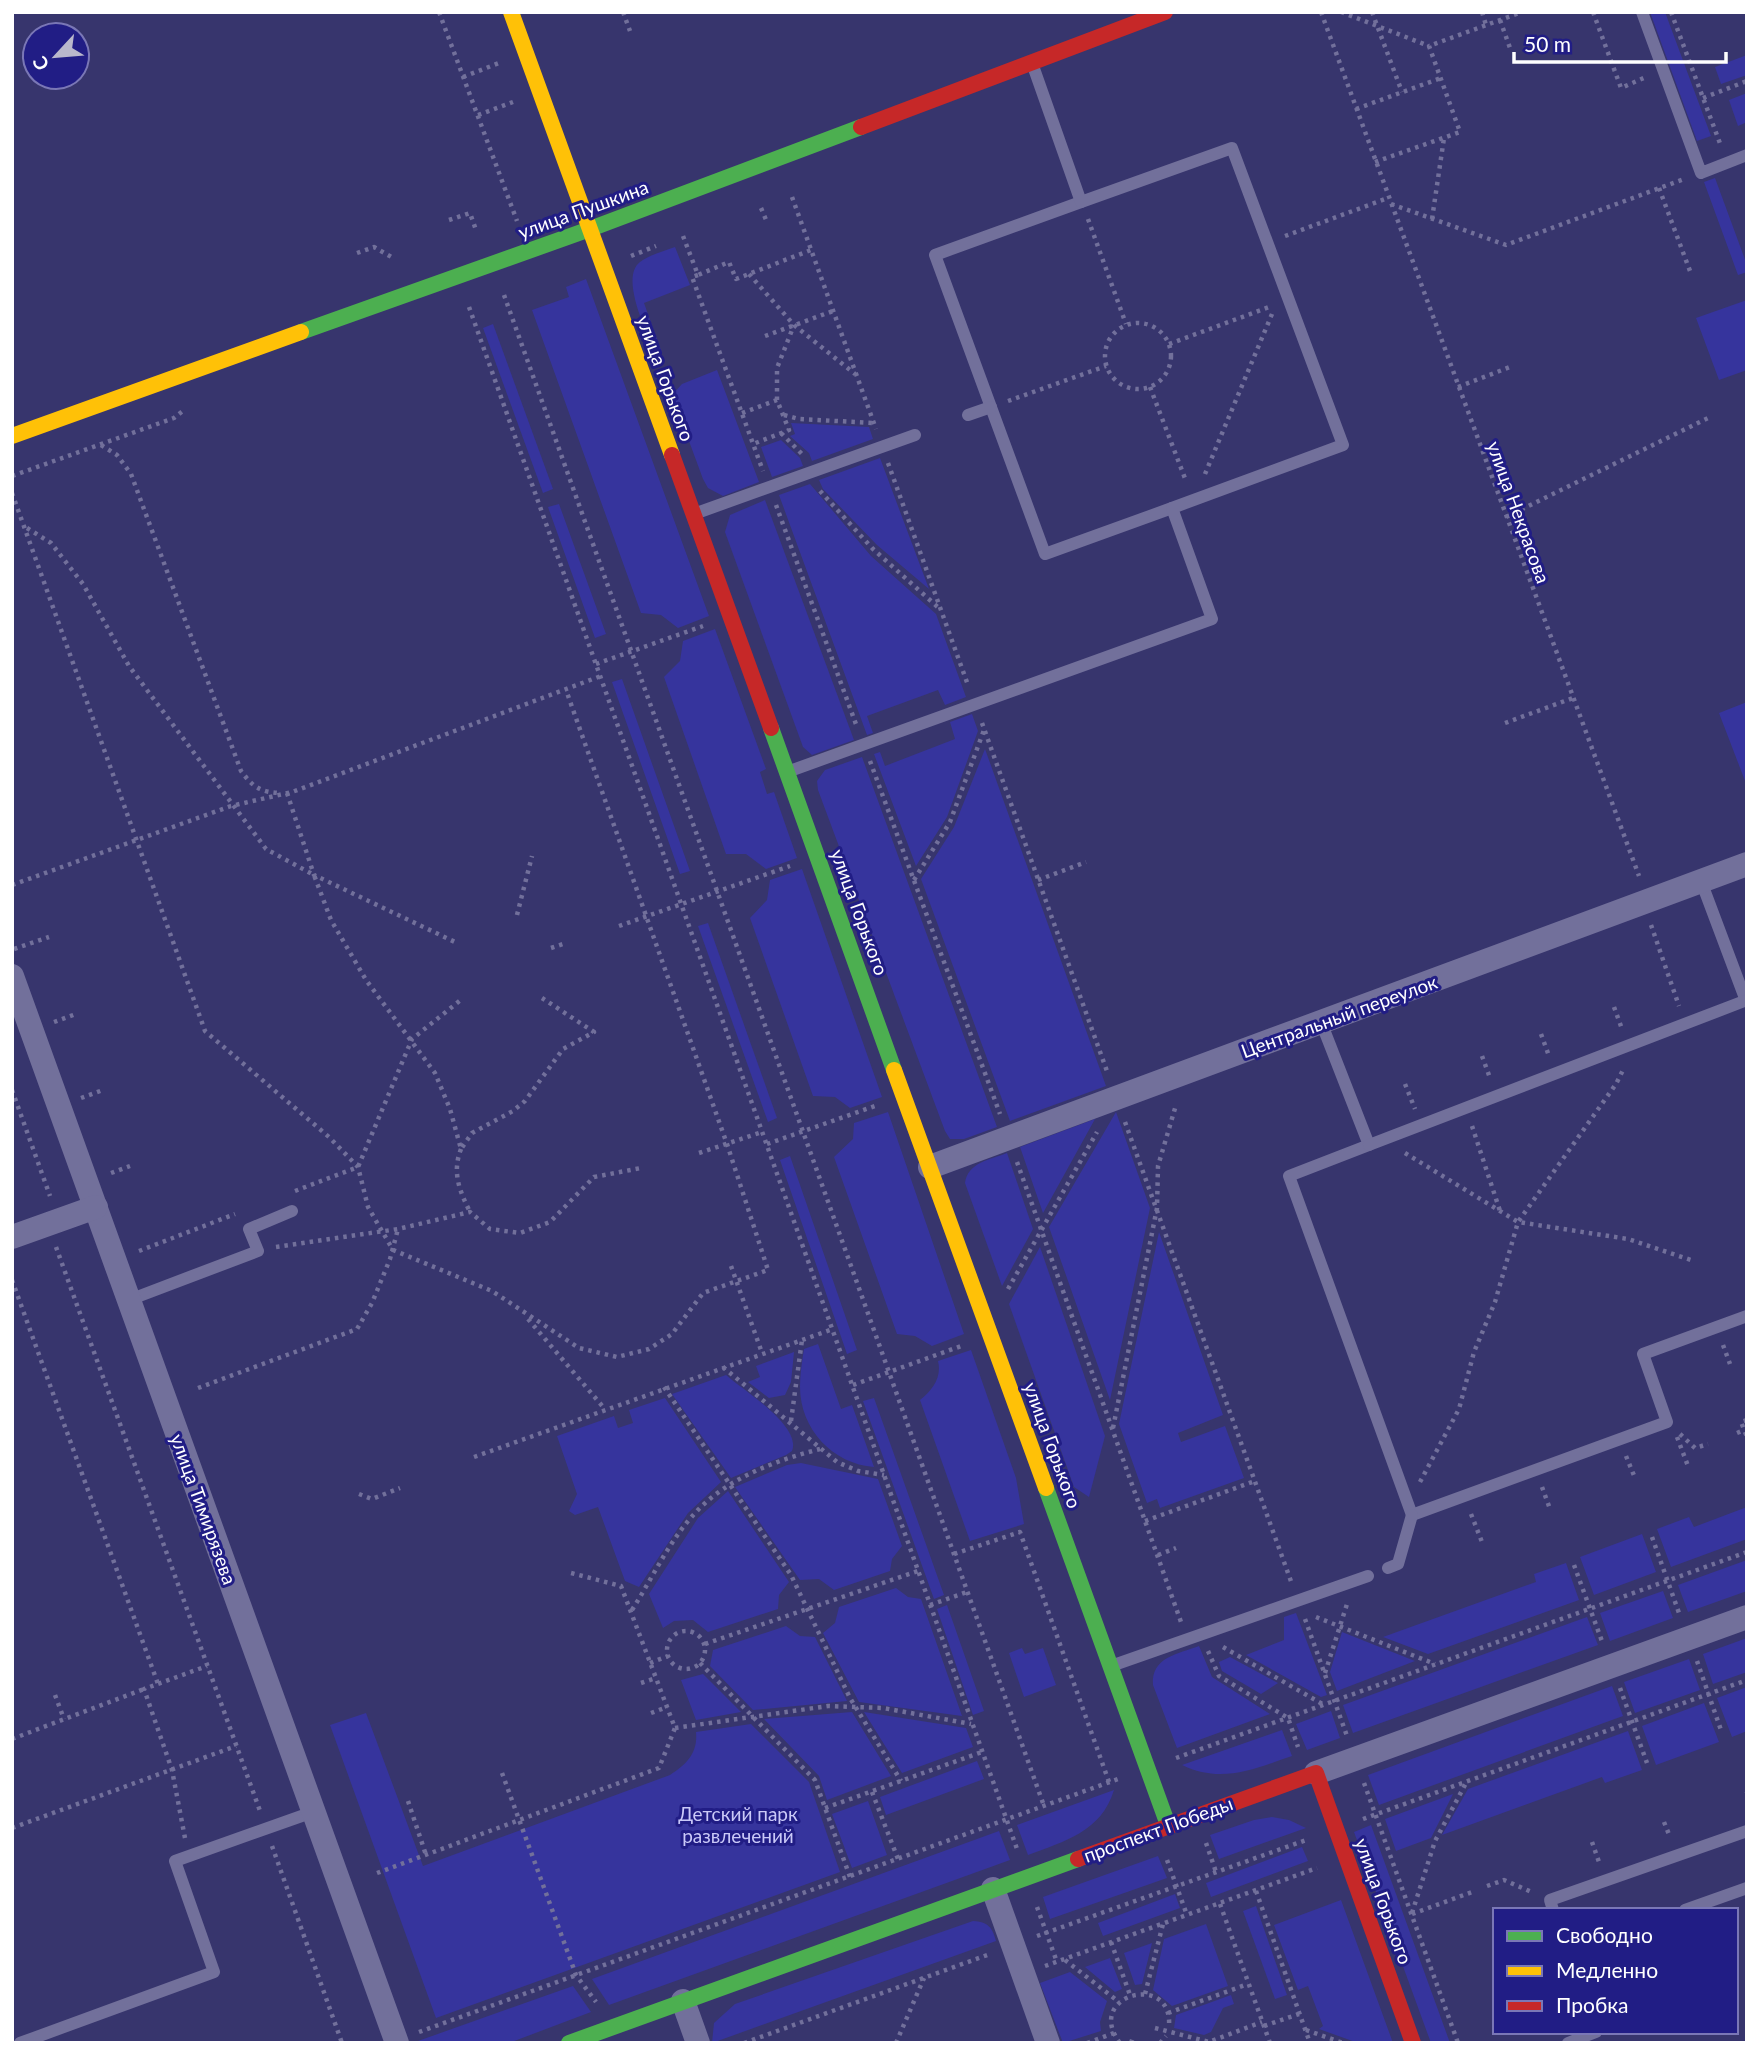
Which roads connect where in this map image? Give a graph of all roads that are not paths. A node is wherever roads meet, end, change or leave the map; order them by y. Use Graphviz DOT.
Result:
graph roads {
  1 [pos="511,12"];
  2 [pos="1165,12"];
  3 [pos="1642,12"];
  4 [pos="1031,63"];
  5 [pos="1747,155"];
  6 [pos="1082,202"];
  7 [pos="590,229"];
  8 [pos="991,407"];
  9 [pos="968,415"];
  10 [pos="915,435"];
  11 [pos="12,436"];
  12 [pos="1172,508"];
  13 [pos="693,514"];
  14 [pos="787,772"];
  15 [pos="1747,864"];
  16 [pos="1701,881"];
  17 [pos="12,976"];
  18 [pos="1746,1000"];
  19 [pos="1321,1022"];
  20 [pos="1369,1145"];
  21 [pos="930,1167"];
  22 [pos="96,1207"];
  23 [pos="292,1211"];
  24 [pos="12,1237"];
  25 [pos="129,1300"];
  26 [pos="1747,1315"];
  27 [pos="1410,1510"];
  28 [pos="1388,1568"];
  29 [pos="1368,1576"];
  30 [pos="1747,1617"];
  31 [pos="1111,1667"];
  32 [pos="1316,1773"];
  33 [pos="313,1812"];
  34 [pos="1168,1825"];
  35 [pos="1747,1831"];
  36 [pos="1747,1888"];
  37 [pos="993,1889"];
  38 [pos="1551,1905"];
  39 [pos="1691,1908"];
  40 [pos="683,2001"];
  41 [pos="1591,2034"];
  42 [pos="396,2041"];
  43 [pos="20,2043"];
  44 [pos="569,2043"];
  45 [pos="698,2043"];
  46 [pos="1048,2043"];
  47 [pos="1413,2043"];
  48 [pos="1568,2043"];
  1 -- 7 [label="main road, улица Горького"];
  2 -- 4 [label="main road, улица Пушкина"];
  3 -- 5 [label="lane"];
  4 -- 6 [label="lane"];
  4 -- 7 [label="main road, улица Пушкина"];
  6 -- 8 [label="lane"];
  6 -- 12 [label="lane"];
  7 -- 11 [label="main road, улица Пушкина"];
  7 -- 13 [label="main road, улица Горького"];
  8 -- 9 [label="lane"];
  8 -- 12 [label="lane"];
  10 -- 13 [label="lane"];
  12 -- 14 [label="lane"];
  13 -- 14 [label="main road, улица Горького"];
  14 -- 21 [label="main road, улица Горького"];
  15 -- 16 [label="street, Центральный переулок"];
  16 -- 18 [label="lane"];
  16 -- 19 [label="street, Центральный переулок"];
  17 -- 22 [label="street, улица Тимирязева"];
  18 -- 20 [label="lane"];
  19 -- 20 [label="lane"];
  19 -- 21 [label="street, Центральный переулок"];
  20 -- 27 [label="lane"];
  21 -- 31 [label="main road, улица Горького"];
  22 -- 24 [label="street"];
  22 -- 25 [label="street, улица Тимирязева"];
  23 -- 25 [label="lane"];
  25 -- 33 [label="street, улица Тимирязева"];
  26 -- 27 [label="lane"];
  27 -- 28 [label="lane"];
  29 -- 31 [label="lane"];
  30 -- 32 [label="street, проспект Победы"];
  31 -- 34 [label="main road, улица Горького"];
  32 -- 34 [label="main road, проспект Победы"];
  32 -- 47 [label="main road, улица Горького"];
  33 -- 42 [label="street, улица Тимирязева"];
  33 -- 43 [label="lane"];
  34 -- 37 [label="main road, проспект Победы"];
  35 -- 38 [label="lane"];
  36 -- 39 [label="lane"];
  37 -- 40 [label="main road, проспект Победы"];
  37 -- 46 [label="street"];
  40 -- 44 [label="main road, проспект Победы"];
  40 -- 45 [label="street"];
  41 -- 48 [label="lane"];
}
